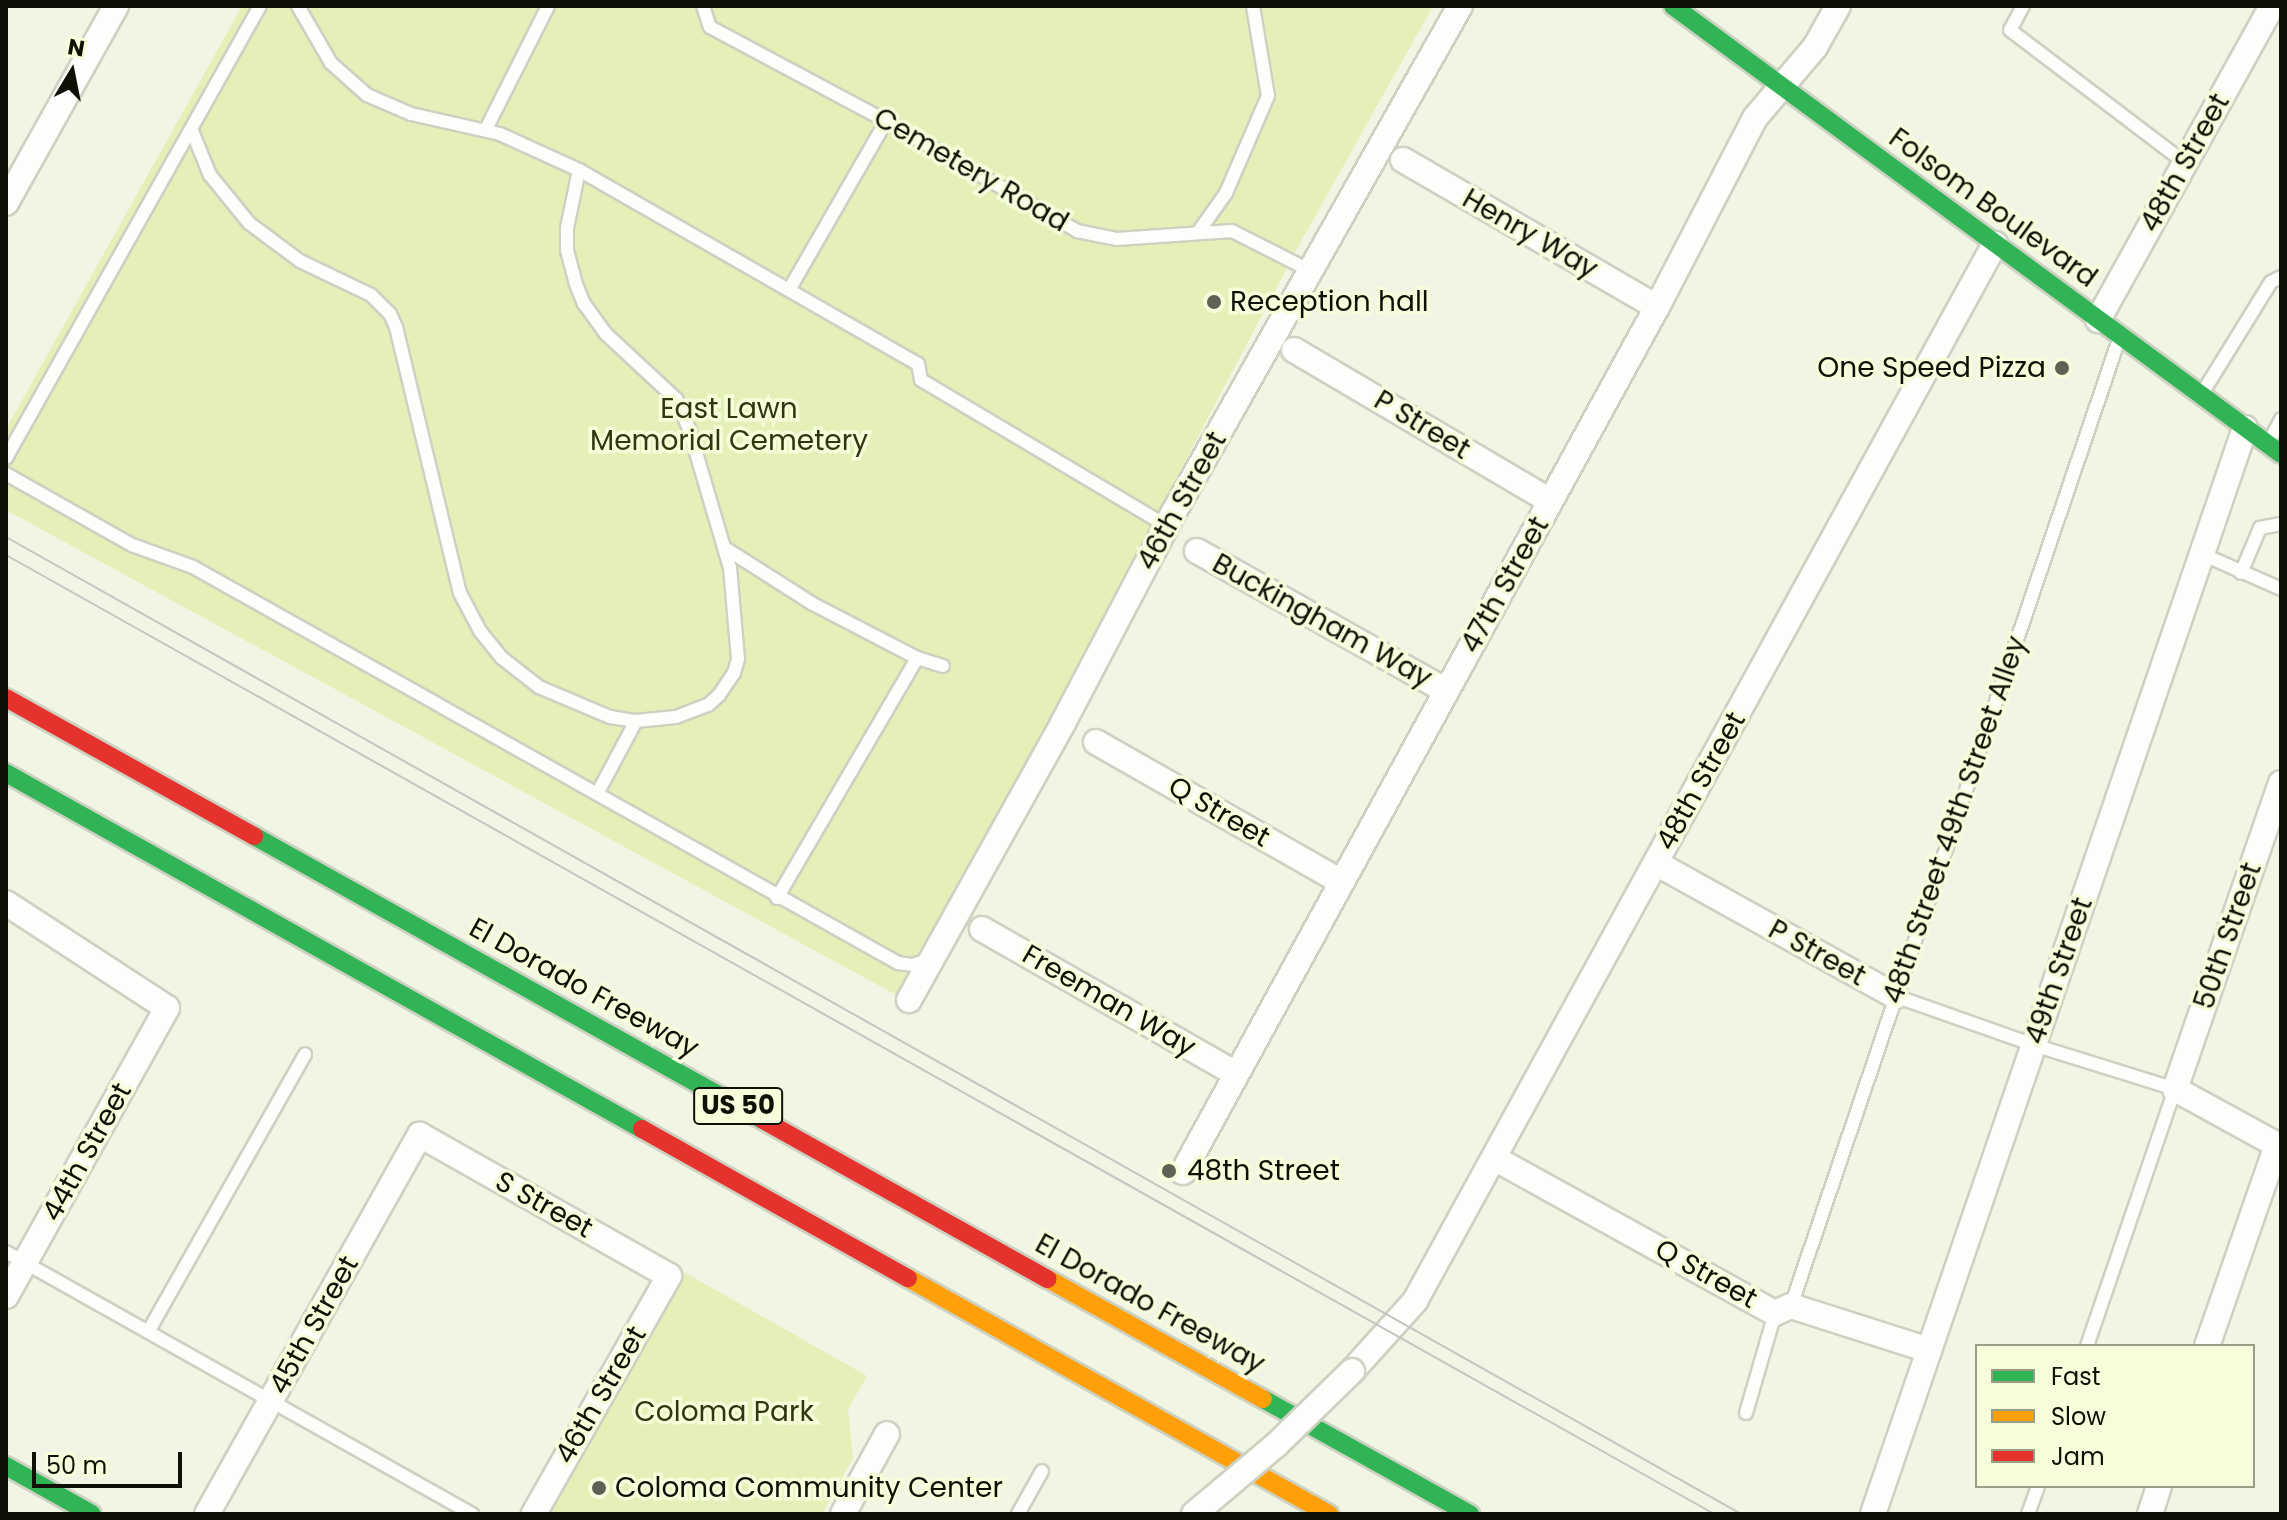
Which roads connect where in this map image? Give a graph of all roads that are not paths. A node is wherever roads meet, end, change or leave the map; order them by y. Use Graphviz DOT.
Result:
graph roads {
  1 [pos="116,6"];
  2 [pos="260,6"];
  3 [pos="298,6"];
  4 [pos="548,6"];
  5 [pos="703,6"];
  6 [pos="1253,6"];
  7 [pos="1460,6"];
  8 [pos="1673,6"];
  9 [pos="1838,6"];
  10 [pos="2023,6"];
  11 [pos="2272,6"];
  12 [pos="1783,87"];
  13 [pos="886,121"];
  14 [pos="486,129"];
  15 [pos="192,131"];
  16 [pos="1403,160"];
  17 [pos="2185,163"];
  18 [pos="579,170"];
  19 [pos="6,203"];
  20 [pos="1199,231"];
  21 [pos="1995,244"];
  22 [pos="1311,271"];
  23 [pos="2281,277"];
  24 [pos="789,290"];
  25 [pos="1657,307"];
  26 [pos="2098,320"];
  27 [pos="2120,336"];
  28 [pos="1294,350"];
  29 [pos="2201,395"];
  30 [pos="2281,419"];
  31 [pos="2245,428"];
  32 [pos="2274,449"];
  33 [pos="6,458"];
  34 [pos="6,474"];
  35 [pos="1550,501"];
  36 [pos="2281,524"];
  37 [pos="1167,526"];
  38 [pos="725,548"];
  39 [pos="1197,551"];
  40 [pos="2202,554"];
  41 [pos="2241,573"];
  42 [pos="2281,589"];
  43 [pos="917,658"];
  44 [pos="943,666"];
  45 [pos="1446,691"];
  46 [pos="6,698"];
  47 [pos="636,721"];
  48 [pos="1096,742"];
  49 [pos="6,773"];
  50 [pos="2281,783"];
  51 [pos="597,794"];
  52 [pos="1656,863"];
  53 [pos="1341,882"];
  54 [pos="777,898"];
  55 [pos="6,903"];
  56 [pos="982,929"];
  57 [pos="928,960"];
  58 [pos="1895,996"];
  59 [pos="909,1000"];
  60 [pos="2034,1045"];
  61 [pos="305,1054"];
  62 [pos="1236,1074"];
  63 [pos="2175,1089"];
  64 [pos="420,1135"];
  65 [pos="2279,1146"];
  66 [pos="1494,1158"];
  67 [pos="1183,1172"];
  68 [pos="16,1257"];
  69 [pos="669,1276"];
  70 [pos="6,1296"];
  71 [pos="1783,1309"];
  72 [pos="148,1332"];
  73 [pos="2088,1344"];
  74 [pos="2208,1344"];
  75 [pos="1929,1350"];
  76 [pos="271,1401"];
  77 [pos="1746,1413"];
  78 [pos="887,1434"];
  79 [pos="6,1466"];
  80 [pos="1042,1471"];
  81 [pos="2037,1488"];
  82 [pos="2158,1488"];
  83 [pos="92,1514"];
  84 [pos="207,1514"];
  85 [pos="472,1514"];
  86 [pos="534,1514"];
  87 [pos="843,1514"];
  88 [pos="1018,1514"];
  89 [pos="1194,1514"];
  90 [pos="1329,1514"];
  91 [pos="1470,1514"];
  92 [pos="1873,1514"];
  93 [pos="2028,1514"];
  94 [pos="2150,1514"];
  1 -- 19 [label="street"];
  2 -- 15 [label="lane"];
  3 -- 14 [label="lane"];
  4 -- 14 [label="lane"];
  5 -- 13 [label="lane, Cemetery Road"];
  6 -- 20 [label="lane"];
  7 -- 22 [label="street, 46th Street"];
  8 -- 12 [label="main road, Folsom Boulevard"];
  9 -- 12 [label="street, 47th Street"];
  10 -- 17 [label="lane"];
  11 -- 17 [label="street, 48th Street"];
  12 -- 21 [label="main road, Folsom Boulevard"];
  12 -- 25 [label="street, 47th Street"];
  13 -- 20 [label="lane, Cemetery Road"];
  13 -- 24 [label="lane"];
  14 -- 18 [label="lane"];
  15 -- 33 [label="lane"];
  15 -- 47 [label="lane"];
  16 -- 25 [label="street, Henry Way"];
  17 -- 26 [label="street, 48th Street"];
  18 -- 24 [label="lane"];
  18 -- 38 [label="lane"];
  20 -- 22 [label="lane, Cemetery Road"];
  21 -- 26 [label="main road, Folsom Boulevard"];
  21 -- 52 [label="street, 48th Street"];
  22 -- 37 [label="street, 46th Street"];
  23 -- 29 [label="lane"];
  24 -- 37 [label="lane"];
  25 -- 35 [label="street, 47th Street"];
  26 -- 27 [label="main road, Folsom Boulevard"];
  27 -- 29 [label="main road, Folsom Boulevard"];
  27 -- 58 [label="lane, 48th Street 49th Street Alley"];
  28 -- 35 [label="street, P Street"];
  29 -- 31 [label="main road, Folsom Boulevard"];
  30 -- 32 [label="lane"];
  31 -- 32 [label="main road, Folsom Boulevard"];
  31 -- 40 [label="street, 49th Street"];
  34 -- 51 [label="lane"];
  35 -- 45 [label="street, 47th Street"];
  36 -- 41 [label="lane"];
  37 -- 57 [label="street, 46th Street"];
  38 -- 43 [label="lane"];
  38 -- 47 [label="lane"];
  39 -- 45 [label="street, Buckingham Way"];
  40 -- 41 [label="lane"];
  40 -- 60 [label="street, 49th Street"];
  41 -- 42 [label="lane"];
  43 -- 44 [label="lane"];
  43 -- 54 [label="lane"];
  45 -- 53 [label="street, 47th Street"];
  46 -- 91 [label="main road, El Dorado Freeway / US 50"];
  47 -- 51 [label="lane"];
  48 -- 53 [label="street, Q Street"];
  49 -- 90 [label="main road, US 50"];
  50 -- 63 [label="street, 50th Street"];
  51 -- 54 [label="lane"];
  52 -- 58 [label="street, P Street"];
  52 -- 66 [label="street, 48th Street"];
  53 -- 62 [label="street, 47th Street"];
  54 -- 57 [label="lane"];
  55 -- 68 [label="street, 44th Street"];
  56 -- 62 [label="street, Freeman Way"];
  57 -- 59 [label="street, 46th Street"];
  58 -- 60 [label="lane"];
  58 -- 71 [label="lane, 48th Street 49th Street Alley"];
  60 -- 63 [label="lane"];
  60 -- 75 [label="street, 49th Street"];
  61 -- 72 [label="lane"];
  62 -- 67 [label="street, 47th Street"];
  63 -- 65 [label="street"];
  63 -- 73 [label="lane"];
  64 -- 69 [label="street, S Street"];
  64 -- 76 [label="street, 45th Street"];
  65 -- 74 [label="street"];
  66 -- 71 [label="street, Q Street"];
  66 -- 89 [label="street, 48th Street, bridge"];
  68 -- 70 [label="street, 44th Street"];
  68 -- 72 [label="lane"];
  69 -- 86 [label="street, 46th Street"];
  71 -- 75 [label="street, Q Street"];
  71 -- 77 [label="lane, 48th Street 49th Street Alley"];
  72 -- 76 [label="lane"];
  75 -- 92 [label="street, 49th Street"];
  76 -- 84 [label="street, 45th Street"];
  76 -- 85 [label="lane"];
  78 -- 87 [label="street"];
  79 -- 83 [label="main road"];
  80 -- 88 [label="lane"];
  81 -- 93 [label="lane"];
  82 -- 94 [label="street"];
}
